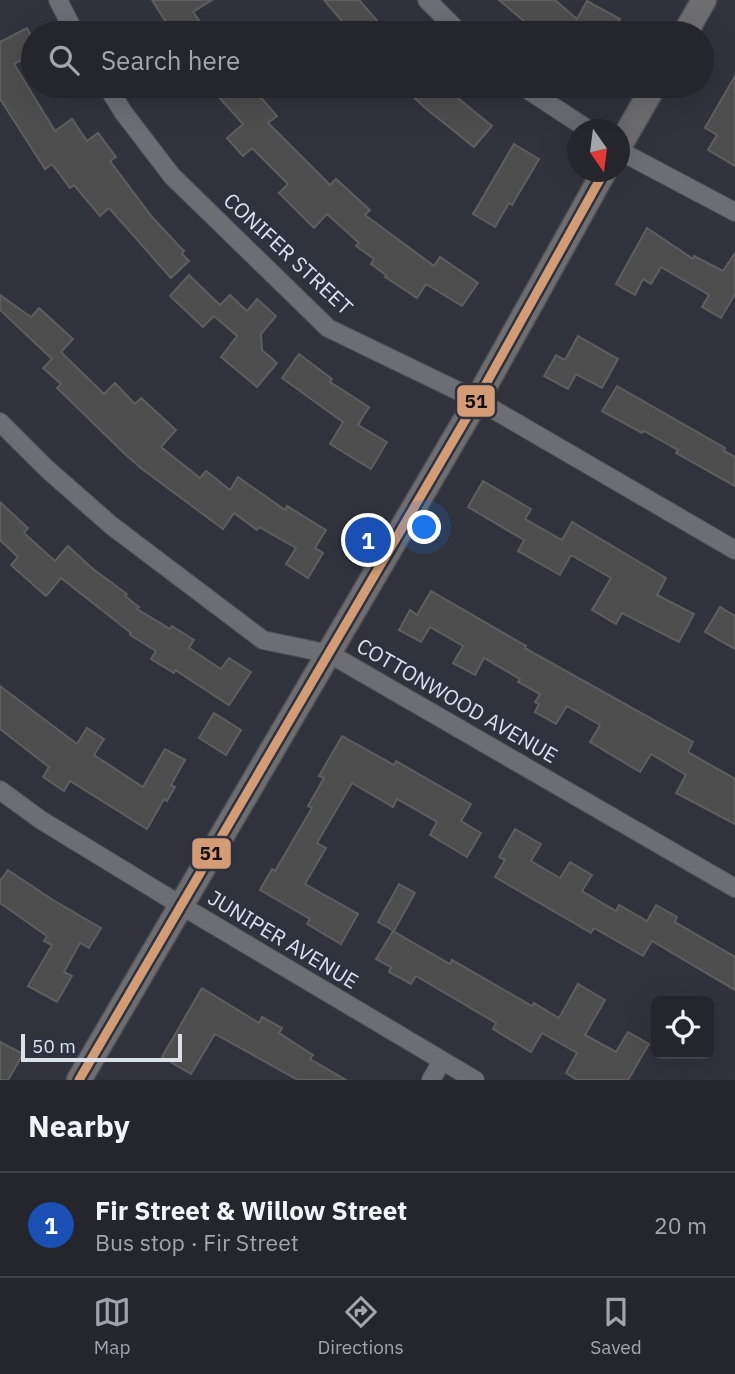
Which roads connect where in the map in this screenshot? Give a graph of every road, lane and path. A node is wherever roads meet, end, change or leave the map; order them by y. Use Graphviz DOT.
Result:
graph roads {
  1 [pos="58,0"];
  2 [pos="427,0"];
  3 [pos="704,0"];
  4 [pos="69,21"];
  5 [pos="448,21"];
  6 [pos="692,21"];
  7 [pos="114,98"];
  8 [pos="540,98"];
  9 [pos="647,98"];
  10 [pos="572,119"];
  11 [pos="630,128"];
  12 [pos="630,156"];
  13 [pos="598,182"];
  14 [pos="735,212"];
  15 [pos="477,400"];
  16 [pos="0,422"];
  17 [pos="735,550"];
  18 [pos="330,654"];
  19 [pos="0,790"];
  20 [pos="735,888"];
  21 [pos="182,906"];
  22 [pos="442,1061"];
  23 [pos="79,1080"];
  24 [pos="431,1080"];
  25 [pos="475,1080"];
  1 -- 4 [label="street"];
  2 -- 5 [label="street"];
  3 -- 6 [label="street"];
  7 -- 15 [label="street, CONIFER STREET"];
  8 -- 10 [label="street"];
  9 -- 11 [label="street"];
  12 -- 14 [label="street"];
  13 -- 15 [label="street"];
  15 -- 17 [label="street, CONIFER STREET"];
  15 -- 18 [label="street"];
  16 -- 18 [label="street, COTTONWOOD AVENUE"];
  18 -- 20 [label="street, COTTONWOOD AVENUE"];
  18 -- 21 [label="street"];
  19 -- 21 [label="street, JUNIPER AVENUE"];
  21 -- 22 [label="street, JUNIPER AVENUE"];
  21 -- 23 [label="street"];
  22 -- 24 [label="street"];
  22 -- 25 [label="street, JUNIPER AVENUE"];
}
